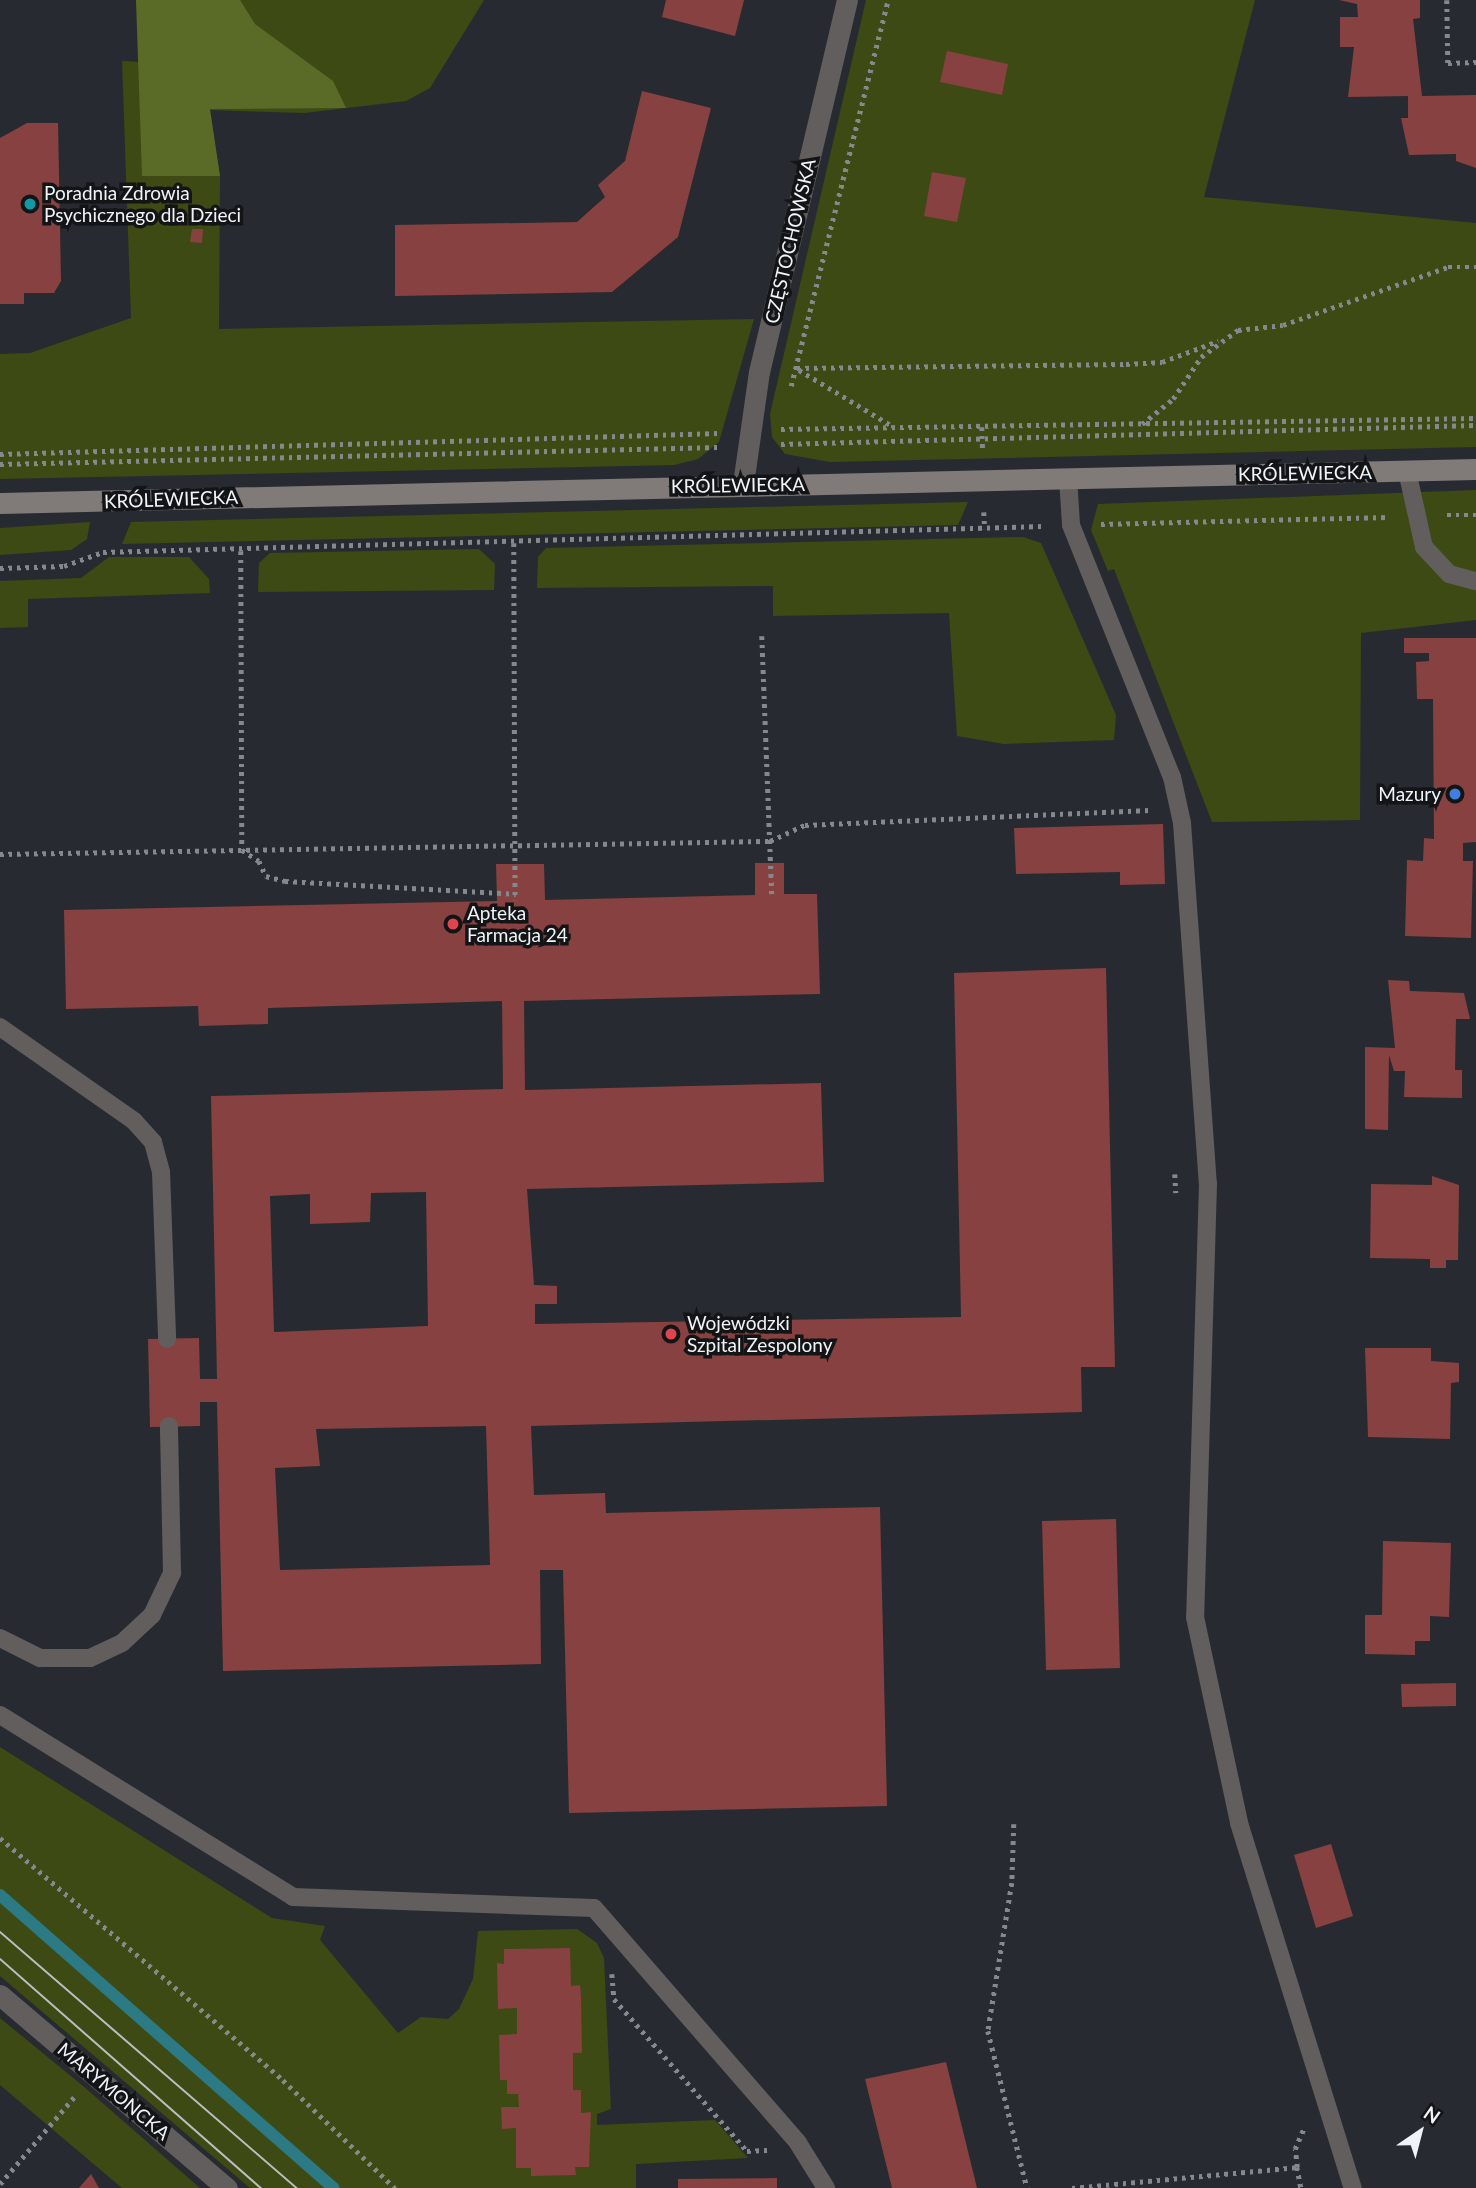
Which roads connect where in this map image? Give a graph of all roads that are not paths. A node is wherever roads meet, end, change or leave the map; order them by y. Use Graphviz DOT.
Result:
graph roads {
  1 [pos="847,0"];
  2 [pos="1476,469"];
  3 [pos="1406,471"];
  4 [pos="1068,478"];
  5 [pos="743,484"];
  6 [pos="0,503"];
  7 [pos="1476,581"];
  8 [pos="0,1027"];
  9 [pos="167,1339"];
  10 [pos="169,1426"];
  11 [pos="0,1638"];
  12 [pos="0,1715"];
  13 [pos="0,1995"];
  14 [pos="227,2188"];
  15 [pos="826,2188"];
  16 [pos="1353,2188"];
  1 -- 5 [label="street, CZĘSTOCHOWSKA"];
  2 -- 3 [label="main road, KRÓLEWIECKA"];
  3 -- 4 [label="main road, KRÓLEWIECKA"];
  3 -- 7 [label="lane"];
  4 -- 5 [label="main road, KRÓLEWIECKA"];
  4 -- 16 [label="lane"];
  5 -- 6 [label="main road, KRÓLEWIECKA"];
  8 -- 9 [label="lane"];
  10 -- 11 [label="lane"];
  12 -- 15 [label="lane"];
  13 -- 14 [label="street, MARYMONCKA"];
}
